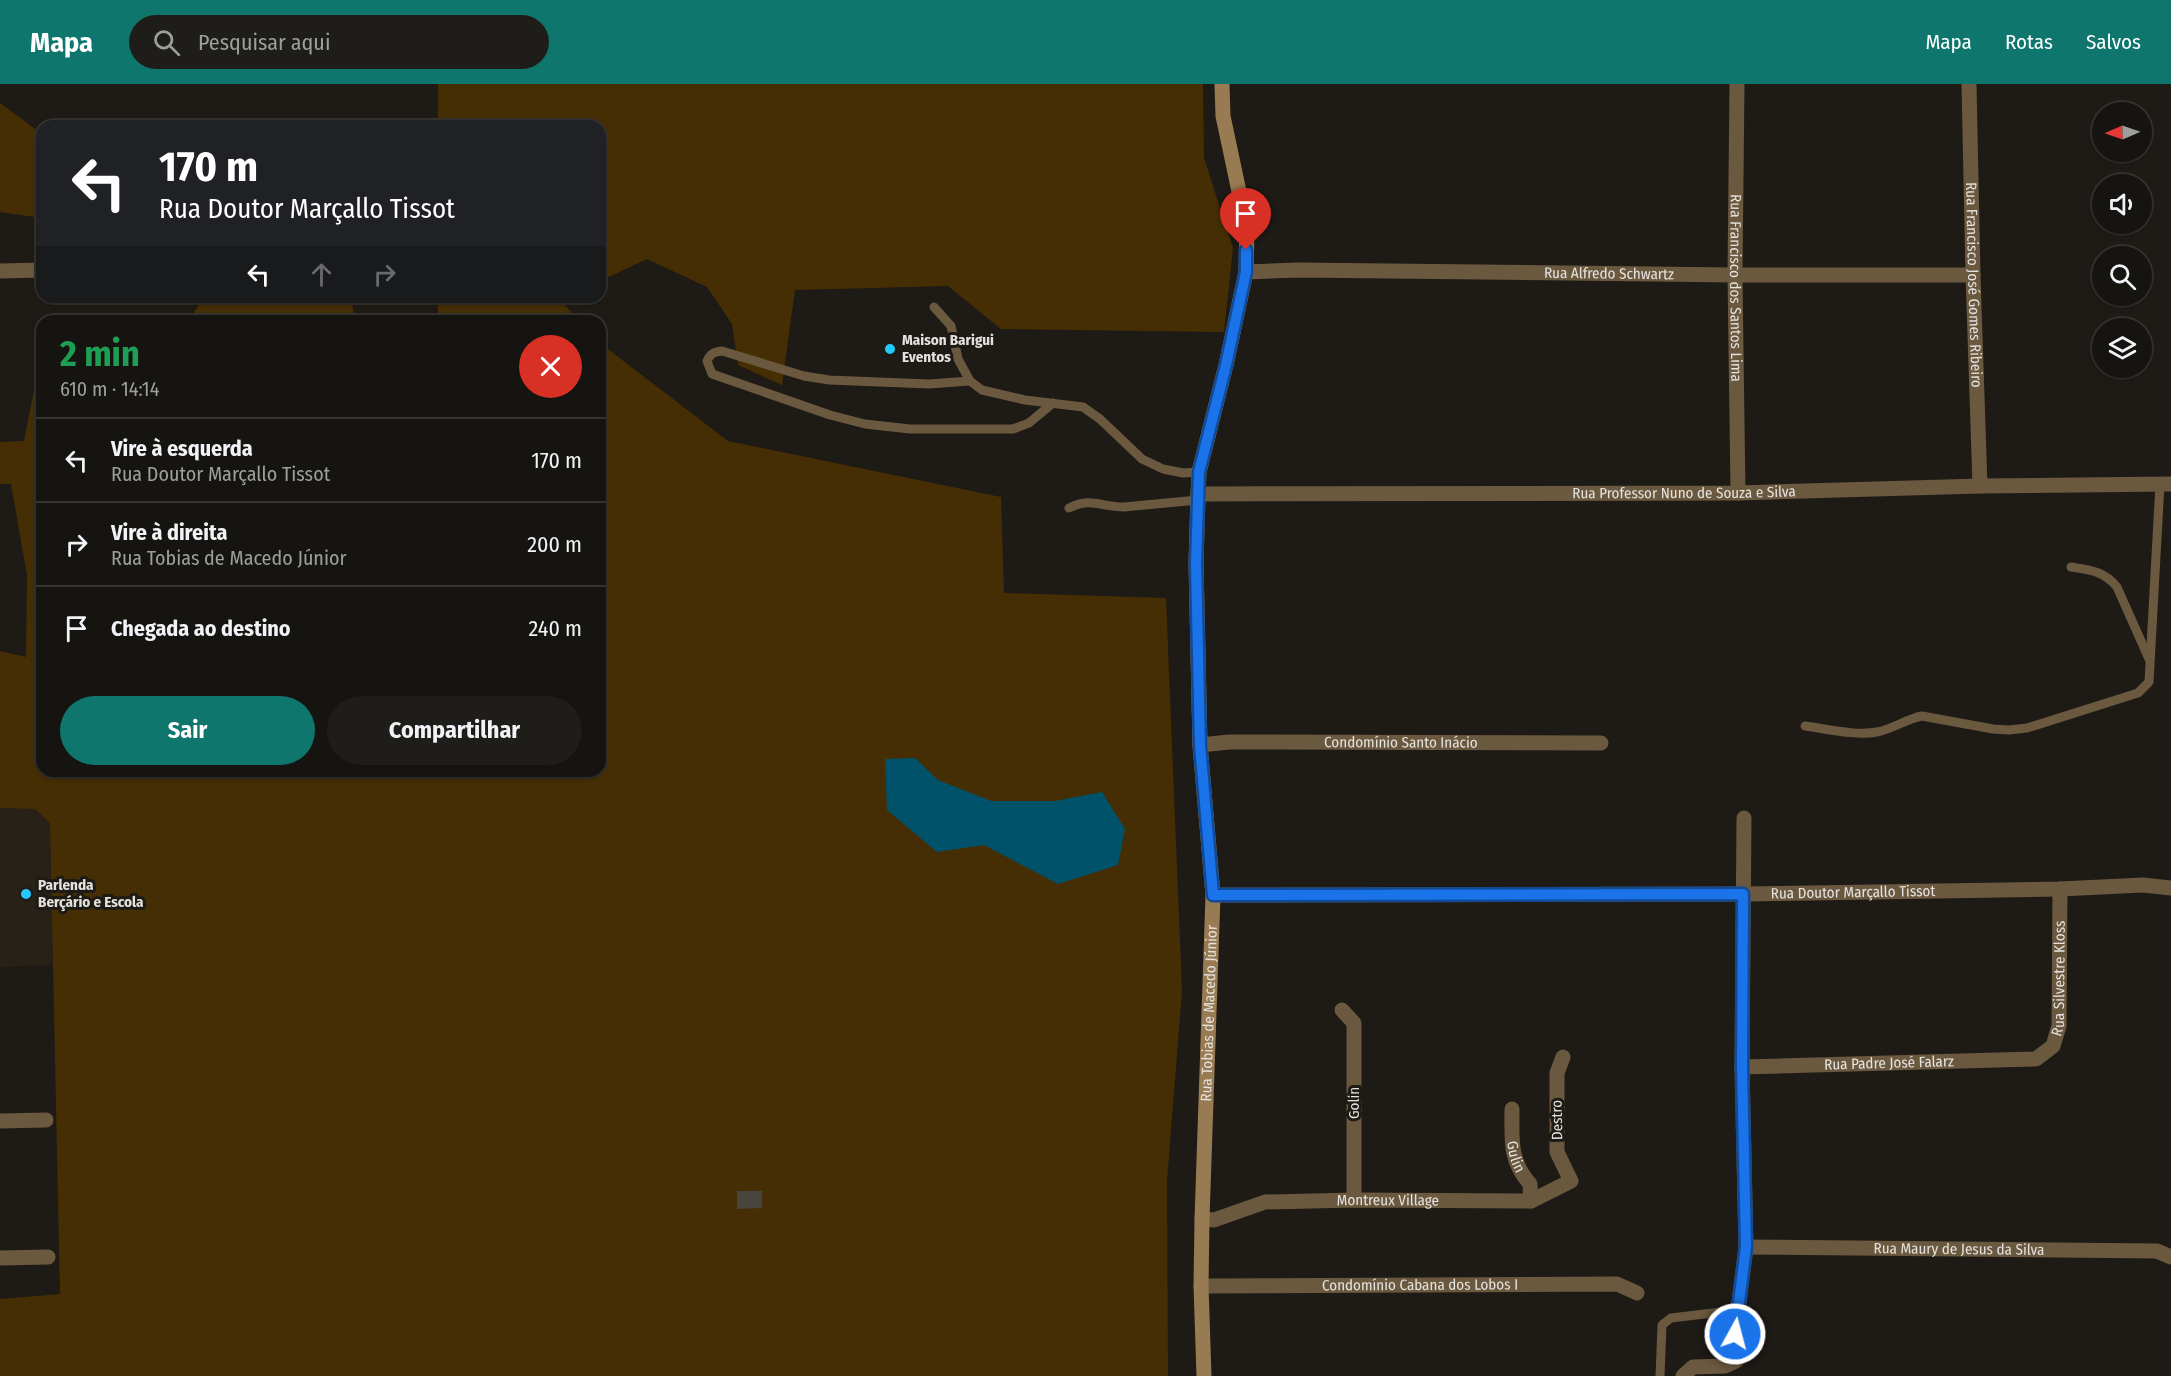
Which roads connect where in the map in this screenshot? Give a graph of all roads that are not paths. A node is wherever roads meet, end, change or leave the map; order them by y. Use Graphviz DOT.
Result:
graph roads {
  1 [pos="1222,84"];
  2 [pos="1737,84"];
  3 [pos="1970,84"];
  4 [pos="36,270"];
  5 [pos="0,271"];
  6 [pos="1246,272"];
  7 [pos="1735,275"];
  8 [pos="1973,275"];
  9 [pos="934,307"];
  10 [pos="970,381"];
  11 [pos="1053,403"];
  12 [pos="1199,472"];
  13 [pos="2166,484"];
  14 [pos="1980,486"];
  15 [pos="1738,493"];
  16 [pos="1198,497"];
  17 [pos="1069,508"];
  18 [pos="2071,567"];
  19 [pos="2150,661"];
  20 [pos="1805,726"];
  21 [pos="1600,743"];
  22 [pos="1200,745"];
  23 [pos="1744,818"];
  24 [pos="2171,888"];
  25 [pos="2060,889"];
  26 [pos="1743,894"];
  27 [pos="1213,895"];
  28 [pos="1342,1010"];
  29 [pos="1563,1057"];
  30 [pos="2036,1059"];
  31 [pos="1742,1067"];
  32 [pos="1512,1109"];
  33 [pos="46,1120"];
  34 [pos="0,1121"];
  35 [pos="1571,1181"];
  36 [pos="1354,1200"];
  37 [pos="1531,1201"];
  38 [pos="1202,1219"];
  39 [pos="1746,1247"];
  40 [pos="48,1257"];
  41 [pos="2171,1257"];
  42 [pos="0,1258"];
  43 [pos="1201,1286"];
  44 [pos="1637,1293"];
  45 [pos="1738,1310"];
  46 [pos="1204,1376"];
  47 [pos="1660,1376"];
  48 [pos="1683,1376"];
  1 -- 6 [label="street, Rua Tobias de Macedo Júnior"];
  2 -- 7 [label="street, Rua Francisco dos Santos Lima"];
  3 -- 8 [label="street, Rua Francisco José Gomes Ribeiro"];
  4 -- 5 [label="street"];
  6 -- 7 [label="street, Rua Alfredo Schwartz"];
  6 -- 12 [label="street, Rua Tobias de Macedo Júnior"];
  7 -- 8 [label="street, Rua Alfredo Schwartz"];
  7 -- 15 [label="street, Rua Francisco dos Santos Lima"];
  8 -- 14 [label="street, Rua Francisco José Gomes Ribeiro"];
  9 -- 10 [label="lane"];
  10 -- 11 [label="lane"];
  10 -- 11 [label="lane"];
  11 -- 12 [label="lane"];
  12 -- 16 [label="street, Rua Tobias de Macedo Júnior"];
  13 -- 14 [label="street, Rua Professor Nuno de Souza e Silva"];
  13 -- 19 [label="lane"];
  14 -- 15 [label="street, Rua Professor Nuno de Souza e Silva"];
  15 -- 16 [label="street, Rua Professor Nuno de Souza e Silva"];
  16 -- 17 [label="lane"];
  16 -- 22 [label="street, Rua Tobias de Macedo Júnior"];
  18 -- 19 [label="lane"];
  19 -- 20 [label="lane"];
  21 -- 22 [label="street, Condomínio Santo Inácio"];
  22 -- 27 [label="street, Rua Tobias de Macedo Júnior"];
  23 -- 26 [label="street"];
  24 -- 25 [label="street, Rua Doutor Marçallo Tissot"];
  25 -- 26 [label="street, Rua Doutor Marçallo Tissot"];
  25 -- 30 [label="street, Rua Silvestre Kloss"];
  26 -- 27 [label="street, Rua Doutor Marçallo Tissot"];
  26 -- 31 [label="street"];
  27 -- 38 [label="street, Rua Tobias de Macedo Júnior"];
  28 -- 36 [label="street, Golin"];
  29 -- 35 [label="street, Destro"];
  30 -- 31 [label="street, Rua Padre José Falarz"];
  31 -- 39 [label="street"];
  32 -- 37 [label="street, Gulin"];
  33 -- 34 [label="street"];
  35 -- 37 [label="street, Montreux Village"];
  36 -- 37 [label="street, Montreux Village"];
  36 -- 38 [label="street, Montreux Village"];
  38 -- 43 [label="street, Rua Tobias de Macedo Júnior"];
  39 -- 41 [label="street, Rua Maury de Jesus da Silva"];
  39 -- 45 [label="street"];
  40 -- 42 [label="street"];
  43 -- 44 [label="street, Condomínio Cabana dos Lobos I"];
  43 -- 46 [label="street, Rua Tobias de Macedo Júnior"];
  45 -- 47 [label="lane"];
  45 -- 48 [label="street"];
}
